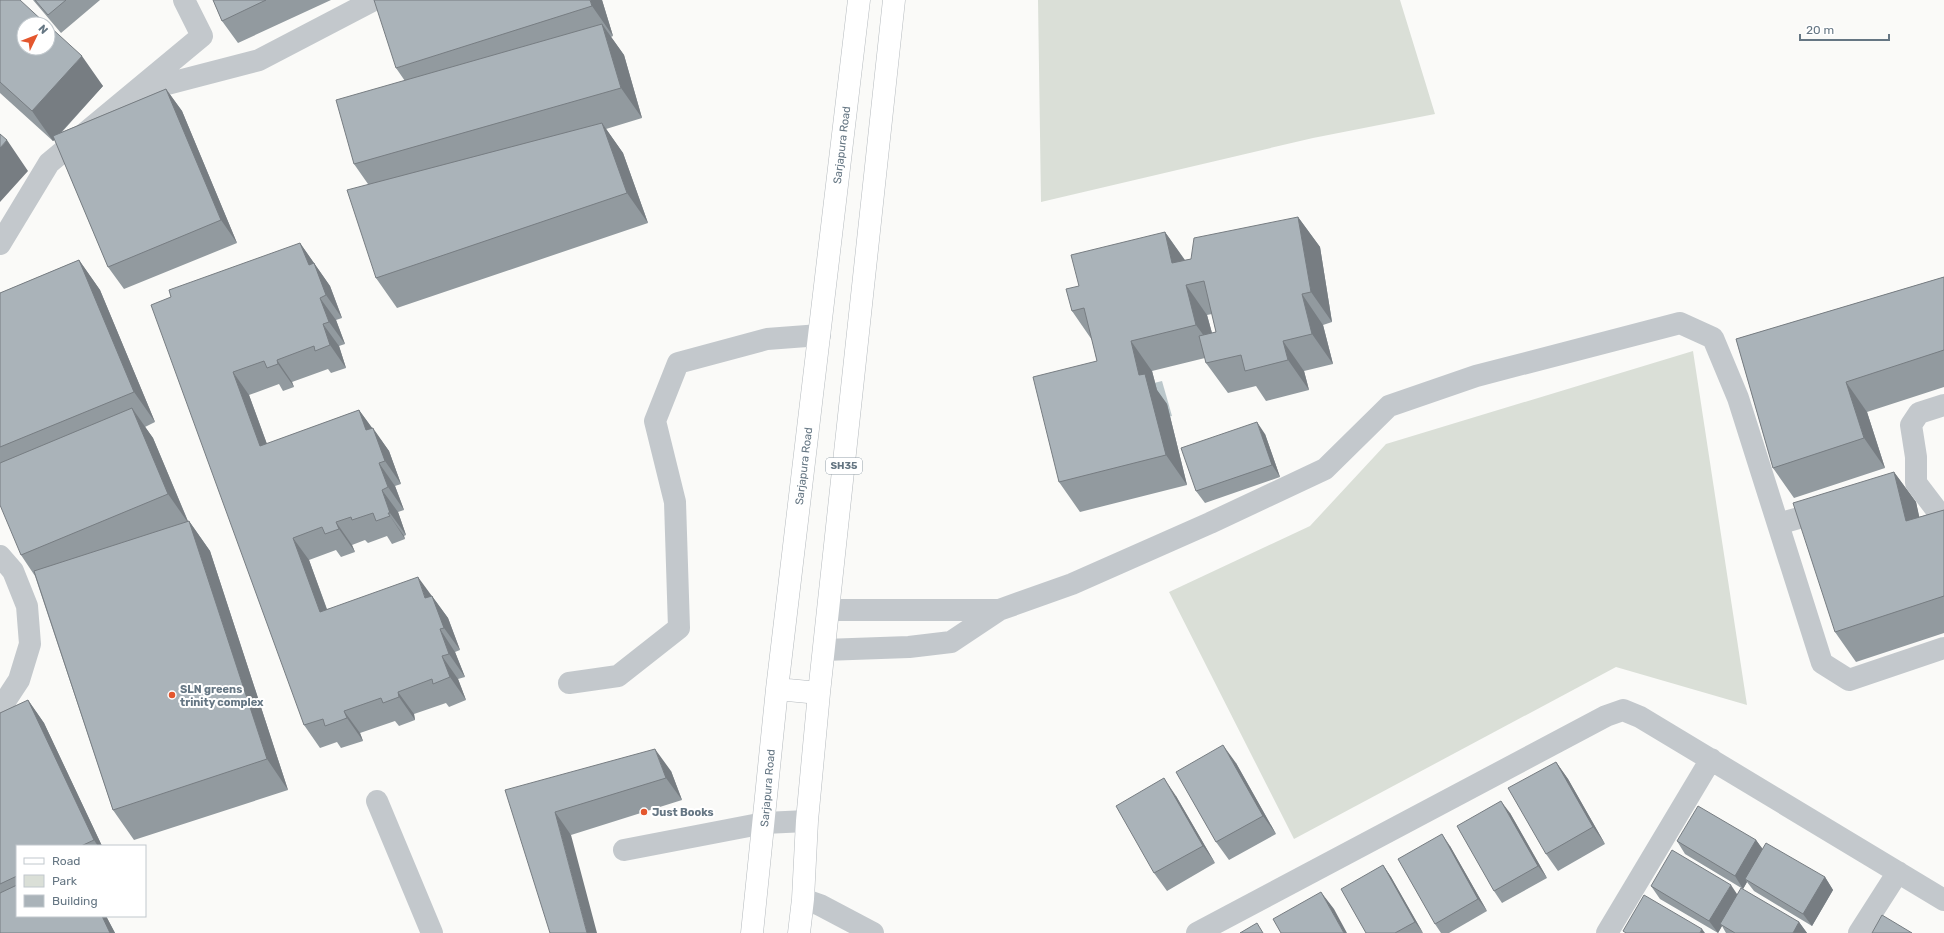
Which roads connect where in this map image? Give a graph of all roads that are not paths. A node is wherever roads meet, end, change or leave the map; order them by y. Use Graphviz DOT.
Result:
graph roads {
  1 [pos="184,0"];
  2 [pos="374,0"];
  3 [pos="859,0"];
  4 [pos="894,0"];
  5 [pos="135,92"];
  6 [pos="0,244"];
  7 [pos="820,335"];
  8 [pos="1746,355"];
  9 [pos="1723,362"];
  10 [pos="1944,405"];
  11 [pos="1916,483"];
  12 [pos="1894,490"];
  13 [pos="1843,505"];
  14 [pos="1778,524"];
  15 [pos="1944,529"];
  16 [pos="0,556"];
  17 [pos="829,610"];
  18 [pos="998,610"];
  19 [pos="1944,648"];
  20 [pos="824,650"];
  21 [pos="569,683"];
  22 [pos="777,690"];
  23 [pos="819,693"];
  24 [pos="0,709"];
  25 [pos="1711,759"];
  26 [pos="377,801"];
  27 [pos="807,821"];
  28 [pos="764,823"];
  29 [pos="624,850"];
  30 [pos="1898,872"];
  31 [pos="803,899"];
  32 [pos="1944,900"];
  33 [pos="432,933"];
  34 [pos="752,933"];
  35 [pos="799,933"];
  36 [pos="874,933"];
  37 [pos="1197,933"];
  38 [pos="1607,933"];
  39 [pos="1859,933"];
  1 -- 5 [label="lane"];
  2 -- 5 [label="lane"];
  3 -- 7 [label="main road, Sarjapura Road"];
  4 -- 17 [label="main road, SH35"];
  5 -- 6 [label="lane"];
  7 -- 21 [label="lane"];
  7 -- 22 [label="main road, Sarjapura Road"];
  8 -- 9 [label="lane"];
  9 -- 14 [label="lane"];
  9 -- 18 [label="lane"];
  10 -- 11 [label="lane"];
  11 -- 12 [label="lane"];
  11 -- 15 [label="lane"];
  13 -- 14 [label="lane"];
  14 -- 19 [label="lane"];
  16 -- 24 [label="lane"];
  17 -- 18 [label="lane"];
  17 -- 20 [label="main road, SH35"];
  18 -- 20 [label="lane"];
  20 -- 23 [label="main road, SH35"];
  22 -- 23 [label="main road"];
  22 -- 28 [label="main road, Sarjapura Road"];
  23 -- 27 [label="main road, SH35"];
  25 -- 30 [label="lane"];
  25 -- 37 [label="lane"];
  25 -- 38 [label="lane"];
  26 -- 33 [label="lane"];
  27 -- 28 [label="lane"];
  27 -- 31 [label="main road, SH35"];
  28 -- 29 [label="lane"];
  28 -- 34 [label="main road, Sarjapura Road"];
  30 -- 32 [label="lane"];
  30 -- 39 [label="lane"];
  31 -- 35 [label="main road, SH35"];
  31 -- 36 [label="lane"];
}
